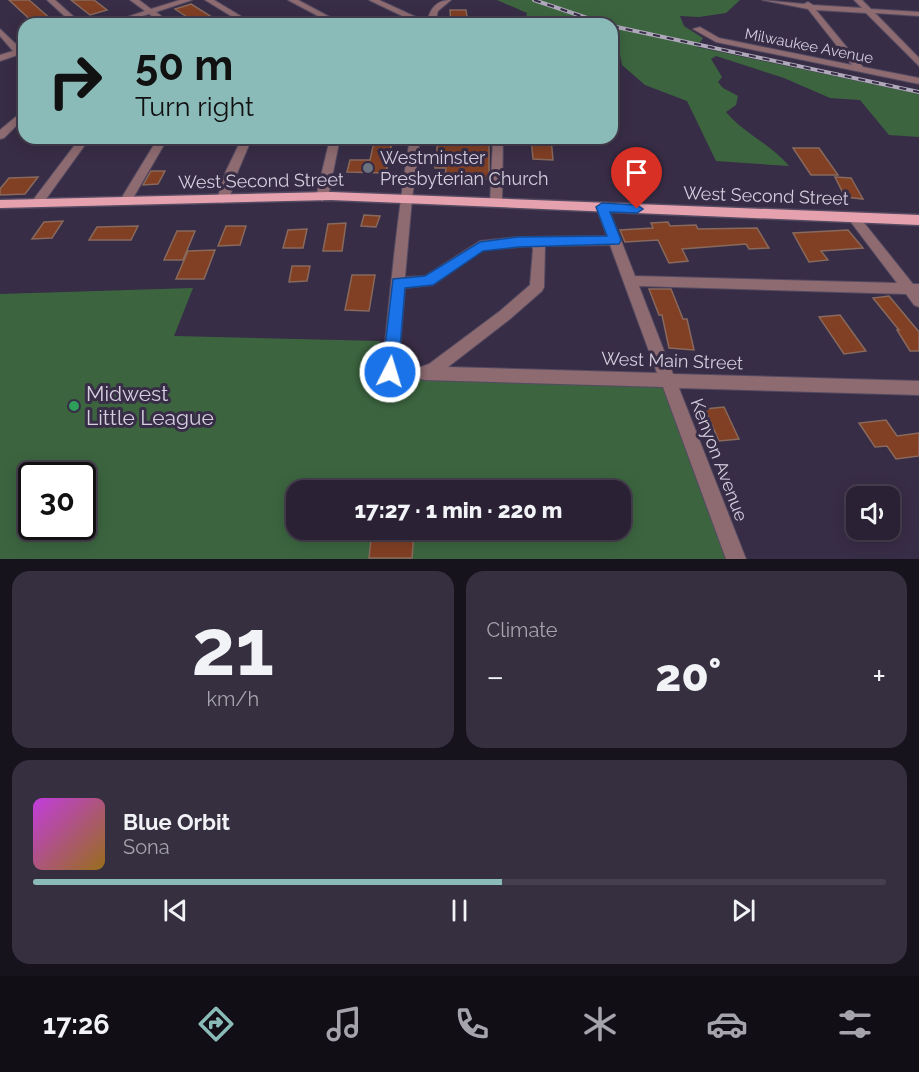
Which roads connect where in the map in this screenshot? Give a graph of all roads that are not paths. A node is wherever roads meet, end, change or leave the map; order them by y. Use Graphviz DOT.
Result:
graph roads {
  1 [pos="51,0"];
  2 [pos="134,0"];
  3 [pos="188,0"];
  4 [pos="209,0"];
  5 [pos="292,0"];
  6 [pos="373,0"];
  7 [pos="447,0"];
  8 [pos="766,0"];
  9 [pos="804,0"];
  10 [pos="858,0"];
  11 [pos="811,7"];
  12 [pos="869,10"];
  13 [pos="150,12"];
  14 [pos="918,14"];
  15 [pos="71,18"];
  16 [pos="130,18"];
  17 [pos="159,18"];
  18 [pos="240,18"];
  19 [pos="327,18"];
  20 [pos="412,18"];
  21 [pos="432,18"];
  22 [pos="697,29"];
  23 [pos="0,31"];
  24 [pos="18,48"];
  25 [pos="18,52"];
  26 [pos="0,58"];
  27 [pos="919,63"];
  28 [pos="861,70"];
  29 [pos="919,81"];
  30 [pos="18,119"];
  31 [pos="0,136"];
  32 [pos="81,144"];
  33 [pos="159,144"];
  34 [pos="244,144"];
  35 [pos="334,144"];
  36 [pos="415,144"];
  37 [pos="498,144"];
  38 [pos="322,197"];
  39 [pos="223,199"];
  40 [pos="406,199"];
  41 [pos="125,202"];
  42 [pos="37,203"];
  43 [pos="496,203"];
  44 [pos="0,204"];
  45 [pos="602,207"];
  46 [pos="853,218"];
  47 [pos="919,220"];
  48 [pos="615,240"];
  49 [pos="534,242"];
  50 [pos="630,281"];
  51 [pos="398,283"];
  52 [pos="914,289"];
  53 [pos="919,301"];
  54 [pos="390,372"];
  55 [pos="667,380"];
  56 [pos="919,388"];
  57 [pos="736,559"];
  1 -- 15 [label="street"];
  2 -- 13 [label="street"];
  3 -- 13 [label="street"];
  4 -- 18 [label="street"];
  5 -- 19 [label="street"];
  6 -- 20 [label="street"];
  7 -- 21 [label="street"];
  8 -- 11 [label="street"];
  9 -- 11 [label="street"];
  10 -- 12 [label="street"];
  11 -- 12 [label="street"];
  11 -- 28 [label="street"];
  12 -- 14 [label="street"];
  12 -- 27 [label="street"];
  13 -- 16 [label="street"];
  13 -- 17 [label="street"];
  22 -- 28 [label="street, Milwaukee Avenue"];
  23 -- 24 [label="street"];
  25 -- 26 [label="street"];
  28 -- 29 [label="street, Milwaukee Avenue"];
  30 -- 31 [label="street"];
  32 -- 42 [label="street"];
  33 -- 41 [label="street"];
  34 -- 39 [label="street"];
  35 -- 38 [label="street"];
  36 -- 40 [label="street"];
  37 -- 43 [label="street"];
  38 -- 39 [label="main road, West Second Street"];
  38 -- 40 [label="main road, West Second Street"];
  39 -- 41 [label="main road, West Second Street"];
  40 -- 43 [label="main road, West Second Street"];
  40 -- 51 [label="street"];
  41 -- 42 [label="main road, West Second Street"];
  42 -- 44 [label="main road, West Second Street"];
  43 -- 45 [label="main road, West Second Street"];
  45 -- 46 [label="main road, West Second Street"];
  45 -- 48 [label="street, Kenyon Avenue"];
  46 -- 47 [label="main road, West Second Street"];
  46 -- 52 [label="street"];
  48 -- 49 [label="street"];
  48 -- 50 [label="street, Kenyon Avenue"];
  49 -- 51 [label="street"];
  49 -- 55 [label="street, West Main Street"];
  50 -- 52 [label="street"];
  50 -- 55 [label="street, Kenyon Avenue"];
  51 -- 54 [label="street"];
  52 -- 53 [label="street"];
  55 -- 56 [label="street, West Main Street"];
  55 -- 57 [label="street, Kenyon Avenue"];
}
